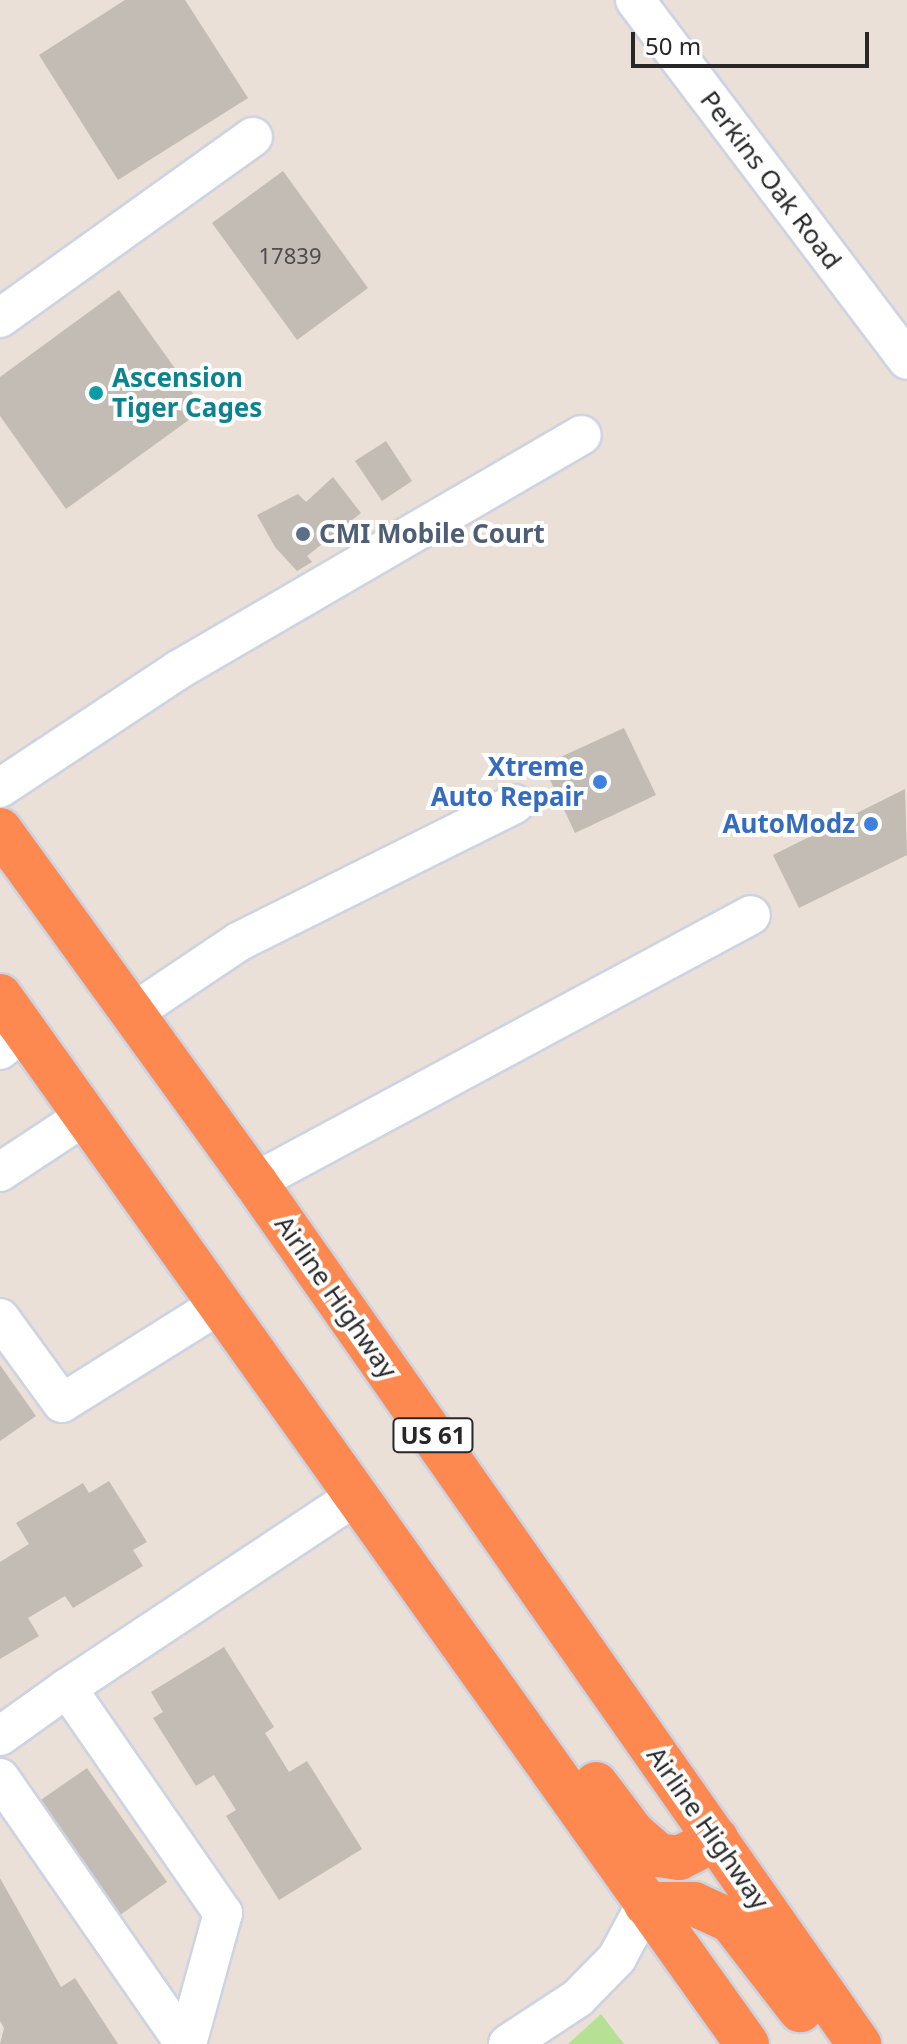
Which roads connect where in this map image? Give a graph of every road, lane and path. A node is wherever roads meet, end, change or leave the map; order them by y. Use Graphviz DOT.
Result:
graph roads {
  1 [pos="635,0"];
  2 [pos="253,137"];
  3 [pos="0,318"];
  4 [pos="907,360"];
  5 [pos="582,435"];
  6 [pos="0,788"];
  7 [pos="515,804"];
  8 [pos="0,830"];
  9 [pos="751,915"];
  10 [pos="134,1012"];
  11 [pos="8,1025"];
  12 [pos="85,1116"];
  13 [pos="0,1172"];
  14 [pos="255,1182"];
  15 [pos="219,1305"];
  16 [pos="0,1318"];
  17 [pos="356,1496"];
  18 [pos="417,1583"];
  19 [pos="67,1688"];
  20 [pos="0,1736"];
  21 [pos="0,1778"];
  22 [pos="717,1839"];
  23 [pos="646,1904"];
  24 [pos="186,2044"];
  25 [pos="508,2044"];
  26 [pos="747,2044"];
  27 [pos="825,2044"];
  28 [pos="859,2044"];
  1 -- 4 [label="street, Perkins Oak Road"];
  2 -- 3 [label="street"];
  5 -- 6 [label="street"];
  7 -- 10 [label="street"];
  8 -- 10 [label="highway, Airline Highway / US 61"];
  9 -- 14 [label="street"];
  10 -- 14 [label="highway, Airline Highway / US 61"];
  11 -- 12 [label="highway"];
  12 -- 13 [label="street"];
  12 -- 15 [label="highway"];
  14 -- 22 [label="highway, Airline Highway / US 61"];
  15 -- 16 [label="street"];
  15 -- 17 [label="highway"];
  17 -- 18 [label="highway"];
  17 -- 19 [label="street"];
  18 -- 22 [label="highway"];
  18 -- 23 [label="highway"];
  19 -- 20 [label="street"];
  19 -- 24 [label="street"];
  21 -- 24 [label="street"];
  22 -- 28 [label="highway, Airline Highway / US 61"];
  23 -- 25 [label="street"];
  23 -- 26 [label="highway"];
  23 -- 27 [label="highway"];
}
